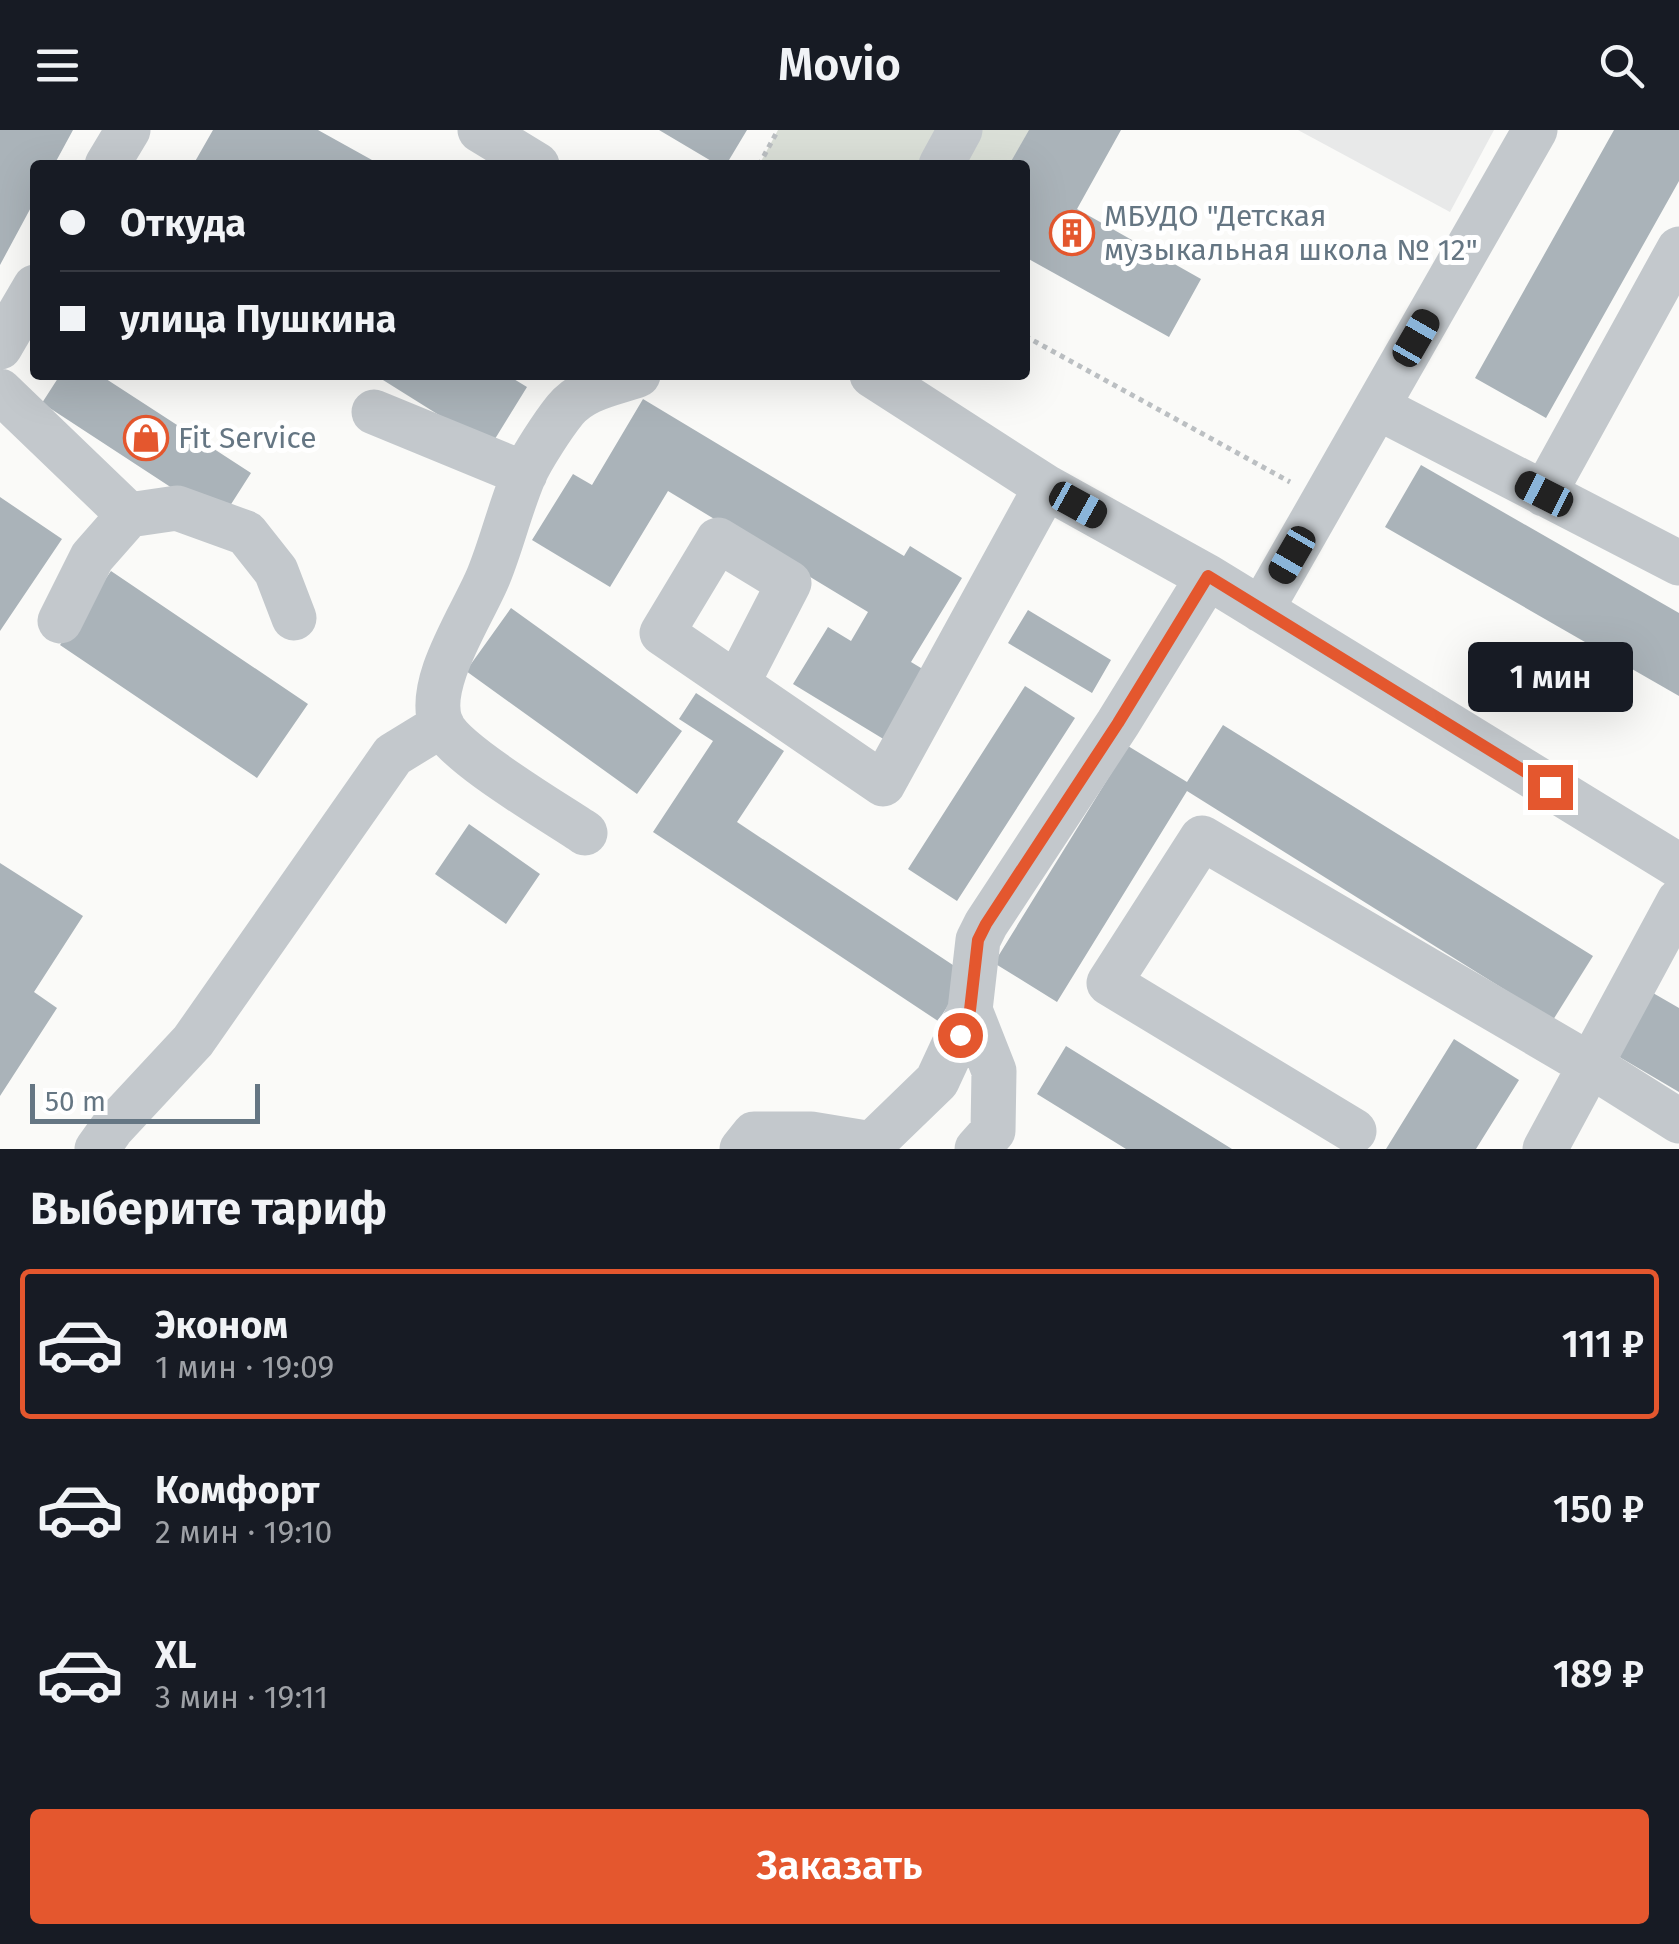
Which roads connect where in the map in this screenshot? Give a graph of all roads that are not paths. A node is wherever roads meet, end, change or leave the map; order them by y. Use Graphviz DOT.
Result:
graph roads {
  1 [pos="128,130"];
  2 [pos="480,130"];
  3 [pos="960,130"];
  4 [pos="1535,130"];
  5 [pos="110,160"];
  6 [pos="529,160"];
  7 [pos="944,160"];
  8 [pos="1679,249"];
  9 [pos="30,299"];
  10 [pos="0,347"];
  11 [pos="600,380"];
  12 [pos="880,380"];
  13 [pos="570,384"];
  14 [pos="0,390"];
  15 [pos="1377,407"];
  16 [pos="374,412"];
  17 [pos="524,474"];
  18 [pos="1046,487"];
  19 [pos="1544,494"];
  20 [pos="129,516"];
  21 [pos="1679,563"];
  22 [pos="1208,576"];
  23 [pos="1261,610"];
  24 [pos="294,618"];
  25 [pos="60,621"];
  26 [pos="737,684"];
  27 [pos="442,725"];
  28 [pos="586,834"];
  29 [pos="1679,866"];
  30 [pos="1679,901"];
  31 [pos="970,1010"];
  32 [pos="1590,1065"];
  33 [pos="1679,1121"];
  34 [pos="1354,1132"];
  35 [pos="998,1143"];
  36 [pos="97,1149"];
  37 [pos="742,1149"];
  38 [pos="1545,1149"];
  1 -- 5 [label="street"];
  2 -- 6 [label="street"];
  3 -- 7 [label="street"];
  4 -- 15 [label="street"];
  8 -- 19 [label="street"];
  9 -- 10 [label="street"];
  11 -- 13 [label="street"];
  12 -- 18 [label="street"];
  13 -- 17 [label="street"];
  14 -- 20 [label="street"];
  15 -- 19 [label="street"];
  15 -- 23 [label="street"];
  16 -- 17 [label="street"];
  17 -- 27 [label="street"];
  18 -- 22 [label="street"];
  18 -- 26 [label="street"];
  19 -- 21 [label="street"];
  20 -- 24 [label="street"];
  20 -- 25 [label="street"];
  22 -- 23 [label="street"];
  22 -- 31 [label="street"];
  23 -- 29 [label="street"];
  27 -- 28 [label="street"];
  27 -- 36 [label="street"];
  30 -- 32 [label="street"];
  31 -- 35 [label="street"];
  31 -- 37 [label="street"];
  32 -- 33 [label="street"];
  32 -- 34 [label="street"];
  32 -- 38 [label="street"];
}
